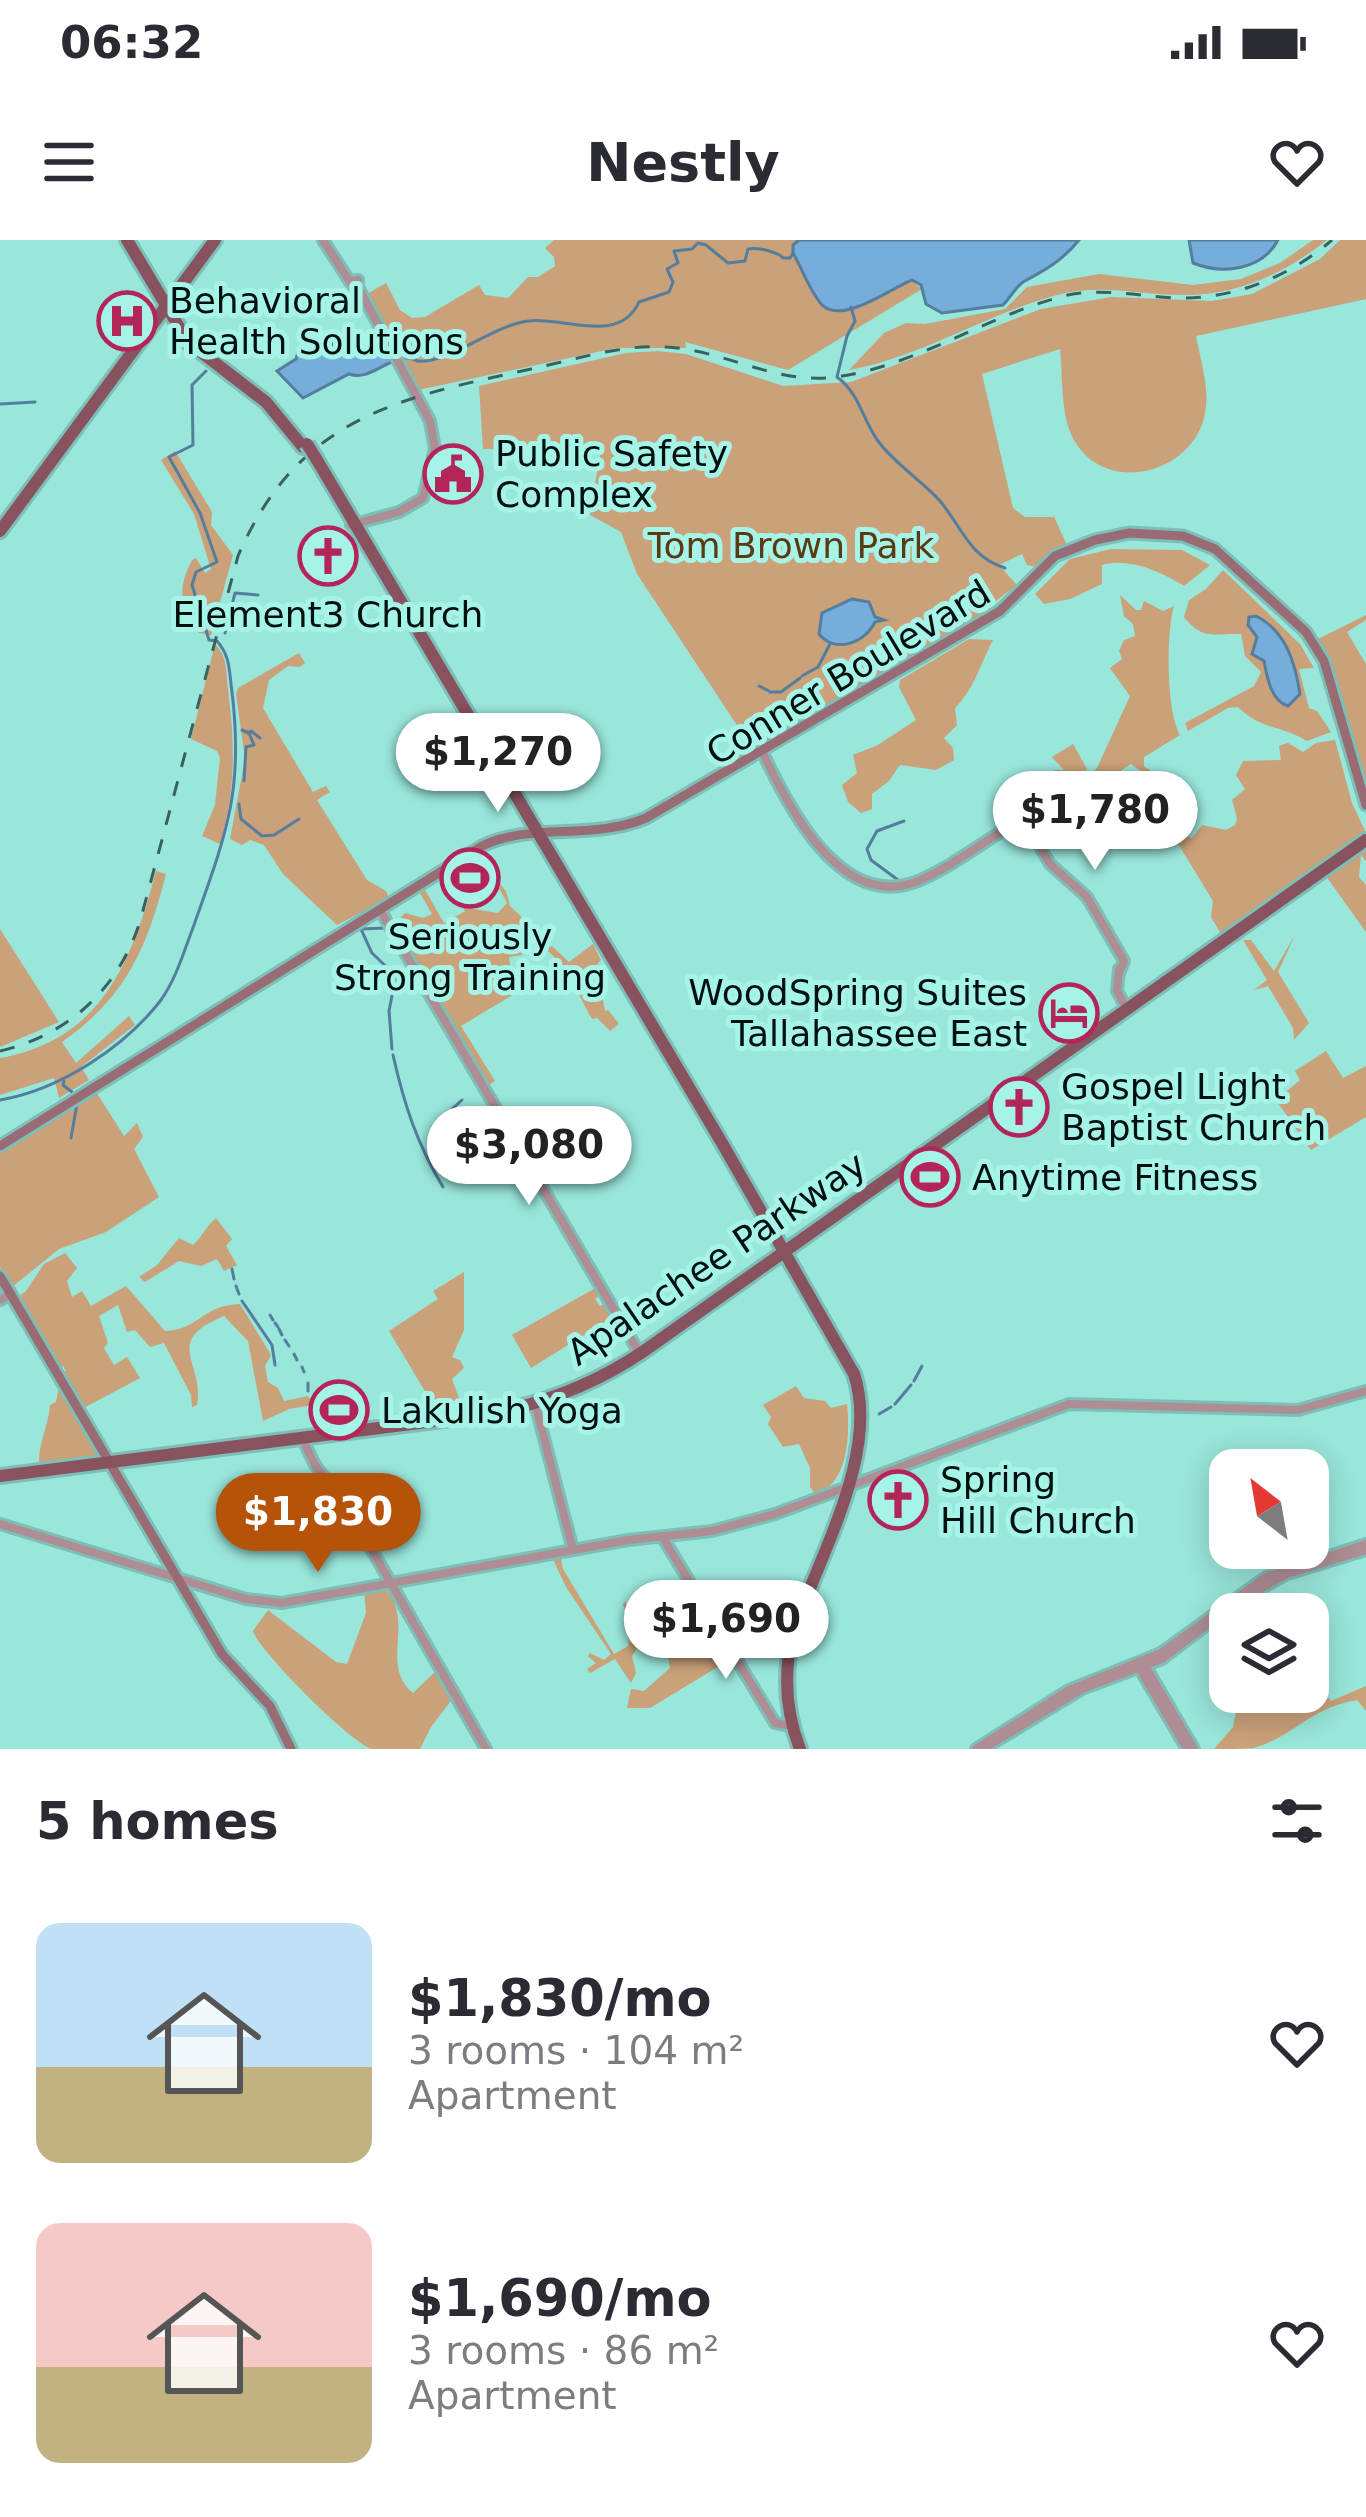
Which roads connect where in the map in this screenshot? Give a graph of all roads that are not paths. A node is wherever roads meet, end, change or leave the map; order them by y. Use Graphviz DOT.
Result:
graph roads {
  1 [pos="130,240"];
  2 [pos="212,240"];
  3 [pos="325,240"];
  4 [pos="167,301"];
  5 [pos="353,525"];
  6 [pos="0,527"];
  7 [pos="994,616"];
  8 [pos="762,757"];
  9 [pos="1366,805"];
  10 [pos="1366,814"];
  11 [pos="538,837"];
  12 [pos="1366,842"];
  13 [pos="380,910"];
  14 [pos="1128,1011"];
  15 [pos="688,1091"];
  16 [pos="0,1143"];
  17 [pos="747,1195"];
  18 [pos="783,1255"];
  19 [pos="0,1280"];
  20 [pos="7,1299"];
  21 [pos="824,1325"];
  22 [pos="641,1356"];
  23 [pos="845,1365"];
  24 [pos="601,1380"];
  25 [pos="1366,1390"];
  26 [pos="536,1407"];
  27 [pos="376,1430"];
  28 [pos="302,1440"];
  29 [pos="110,1464"];
  30 [pos="0,1478"];
  31 [pos="843,1488"];
  32 [pos="0,1524"];
  33 [pos="662,1537"];
  34 [pos="1366,1547"];
  35 [pos="573,1550"];
  36 [pos="178,1579"];
  37 [pos="388,1583"];
  38 [pos="1142,1666"];
  39 [pos="784,1725"];
  40 [pos="293,1749"];
  41 [pos="486,1749"];
  42 [pos="797,1749"];
  43 [pos="980,1749"];
  44 [pos="1190,1749"];
  1 -- 4 [label="main road"];
  2 -- 4 [label="main road"];
  3 -- 5 [label="street"];
  4 -- 5 [label="main road, bridge"];
  4 -- 6 [label="main road"];
  5 -- 11 [label="main road"];
  7 -- 8 [label="main road, Conner Boulevard"];
  7 -- 9 [label="main road, Conner Boulevard"];
  7 -- 10 [label="main road, Conner Boulevard"];
  8 -- 11 [label="main road, Conner Boulevard"];
  8 -- 14 [label="street"];
  11 -- 13 [label="main road, Conner Boulevard"];
  11 -- 15 [label="main road"];
  12 -- 14 [label="main road, Apalachee Parkway"];
  13 -- 16 [label="main road, Conner Boulevard"];
  13 -- 22 [label="street"];
  14 -- 18 [label="main road, Apalachee Parkway"];
  15 -- 17 [label="main road"];
  15 -- 17 [label="main road"];
  17 -- 18 [label="main road"];
  17 -- 18 [label="main road"];
  18 -- 21 [label="main road"];
  18 -- 21 [label="main road"];
  18 -- 22 [label="main road, Apalachee Parkway"];
  19 -- 20 [label="main road"];
  20 -- 29 [label="main road"];
  21 -- 23 [label="main road"];
  22 -- 24 [label="main road, Apalachee Parkway"];
  23 -- 31 [label="main road"];
  23 -- 31 [label="main road"];
  24 -- 26 [label="main road, Apalachee Parkway"];
  24 -- 27 [label="main road, Apalachee Parkway"];
  25 -- 31 [label="street"];
  26 -- 27 [label="main road, Apalachee Parkway"];
  26 -- 35 [label="street"];
  27 -- 28 [label="main road, Apalachee Parkway"];
  28 -- 29 [label="main road, Apalachee Parkway"];
  28 -- 37 [label="street"];
  29 -- 30 [label="main road, Apalachee Parkway"];
  29 -- 36 [label="main road"];
  31 -- 33 [label="street"];
  31 -- 39 [label="main road"];
  31 -- 42 [label="main road"];
  32 -- 36 [label="street"];
  33 -- 35 [label="street"];
  33 -- 39 [label="street"];
  34 -- 38 [label="street"];
  35 -- 37 [label="street"];
  36 -- 37 [label="street"];
  36 -- 40 [label="main road"];
  37 -- 41 [label="street"];
  38 -- 43 [label="street"];
  38 -- 44 [label="street"];
  39 -- 42 [label="main road"];
}
